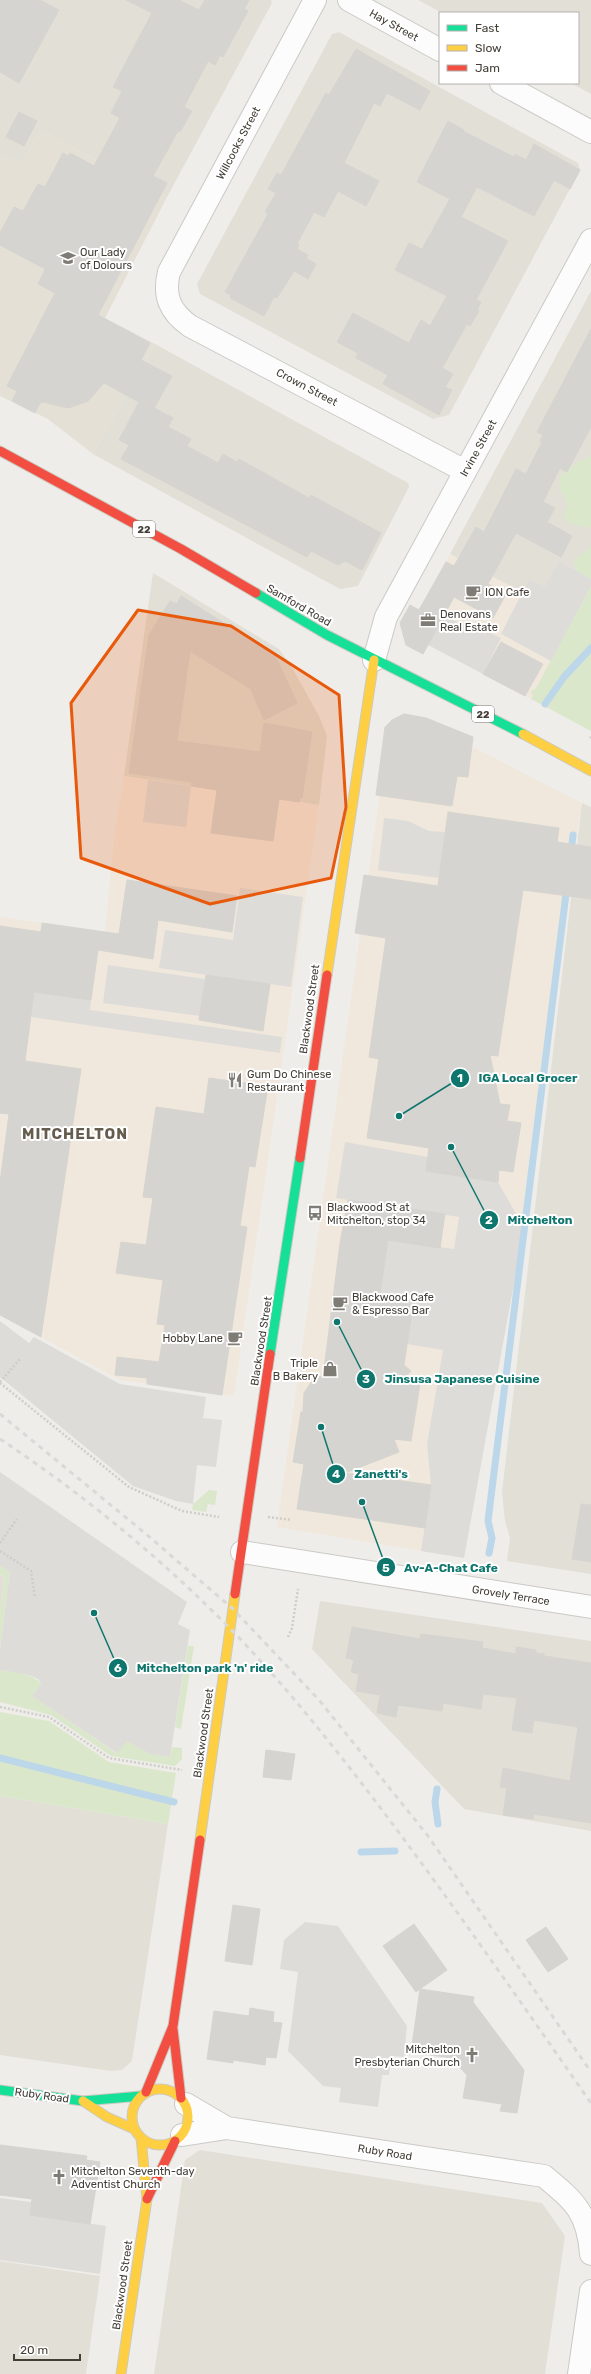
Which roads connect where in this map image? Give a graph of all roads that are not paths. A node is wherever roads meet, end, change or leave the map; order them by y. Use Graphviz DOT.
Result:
graph roads {
  1 [pos="315,0"];
  2 [pos="349,0"];
  3 [pos="439,49"];
  4 [pos="503,84"];
  5 [pos="591,132"];
  6 [pos="591,240"];
  7 [pos="166,288"];
  8 [pos="0,451"];
  9 [pos="465,470"];
  10 [pos="374,660"];
  11 [pos="591,771"];
  12 [pos="242,1552"];
  13 [pos="591,1607"];
  14 [pos="173,2026"];
  15 [pos="0,2090"];
  16 [pos="144,2094"];
  17 [pos="83,2101"];
  18 [pos="184,2101"];
  19 [pos="227,2128"];
  20 [pos="134,2129"];
  21 [pos="141,2138"];
  22 [pos="178,2138"];
  23 [pos="147,2199"];
  24 [pos="591,2254"];
  25 [pos="591,2291"];
  26 [pos="121,2374"];
  27 [pos="579,2374"];
  1 -- 7 [label="street, Willcocks Street"];
  2 -- 3 [label="street, Hay Street"];
  4 -- 5 [label="street"];
  6 -- 9 [label="street, Irvine Street"];
  7 -- 9 [label="street, Crown Street"];
  8 -- 10 [label="street, Samford Road / 22"];
  9 -- 10 [label="street, Irvine Street"];
  10 -- 11 [label="street, Samford Road / 22"];
  10 -- 12 [label="street, Blackwood Street"];
  12 -- 13 [label="street, Grovely Terrace"];
  12 -- 14 [label="street, Blackwood Street"];
  14 -- 16 [label="street, Blackwood Street"];
  14 -- 18 [label="street, Blackwood Street"];
  15 -- 17 [label="street, Ruby Road"];
  16 -- 17 [label="street, Ruby Road"];
  16 -- 18 [label="street"];
  16 -- 20 [label="street"];
  17 -- 20 [label="street, Ruby Road"];
  18 -- 19 [label="street, Ruby Road"];
  18 -- 22 [label="street"];
  19 -- 22 [label="street, Ruby Road"];
  19 -- 24 [label="street, Ruby Road"];
  20 -- 21 [label="street"];
  21 -- 22 [label="street"];
  21 -- 23 [label="street, Blackwood Street"];
  22 -- 23 [label="street, Blackwood Street"];
  23 -- 26 [label="street, Blackwood Street"];
  25 -- 27 [label="street"];
}
